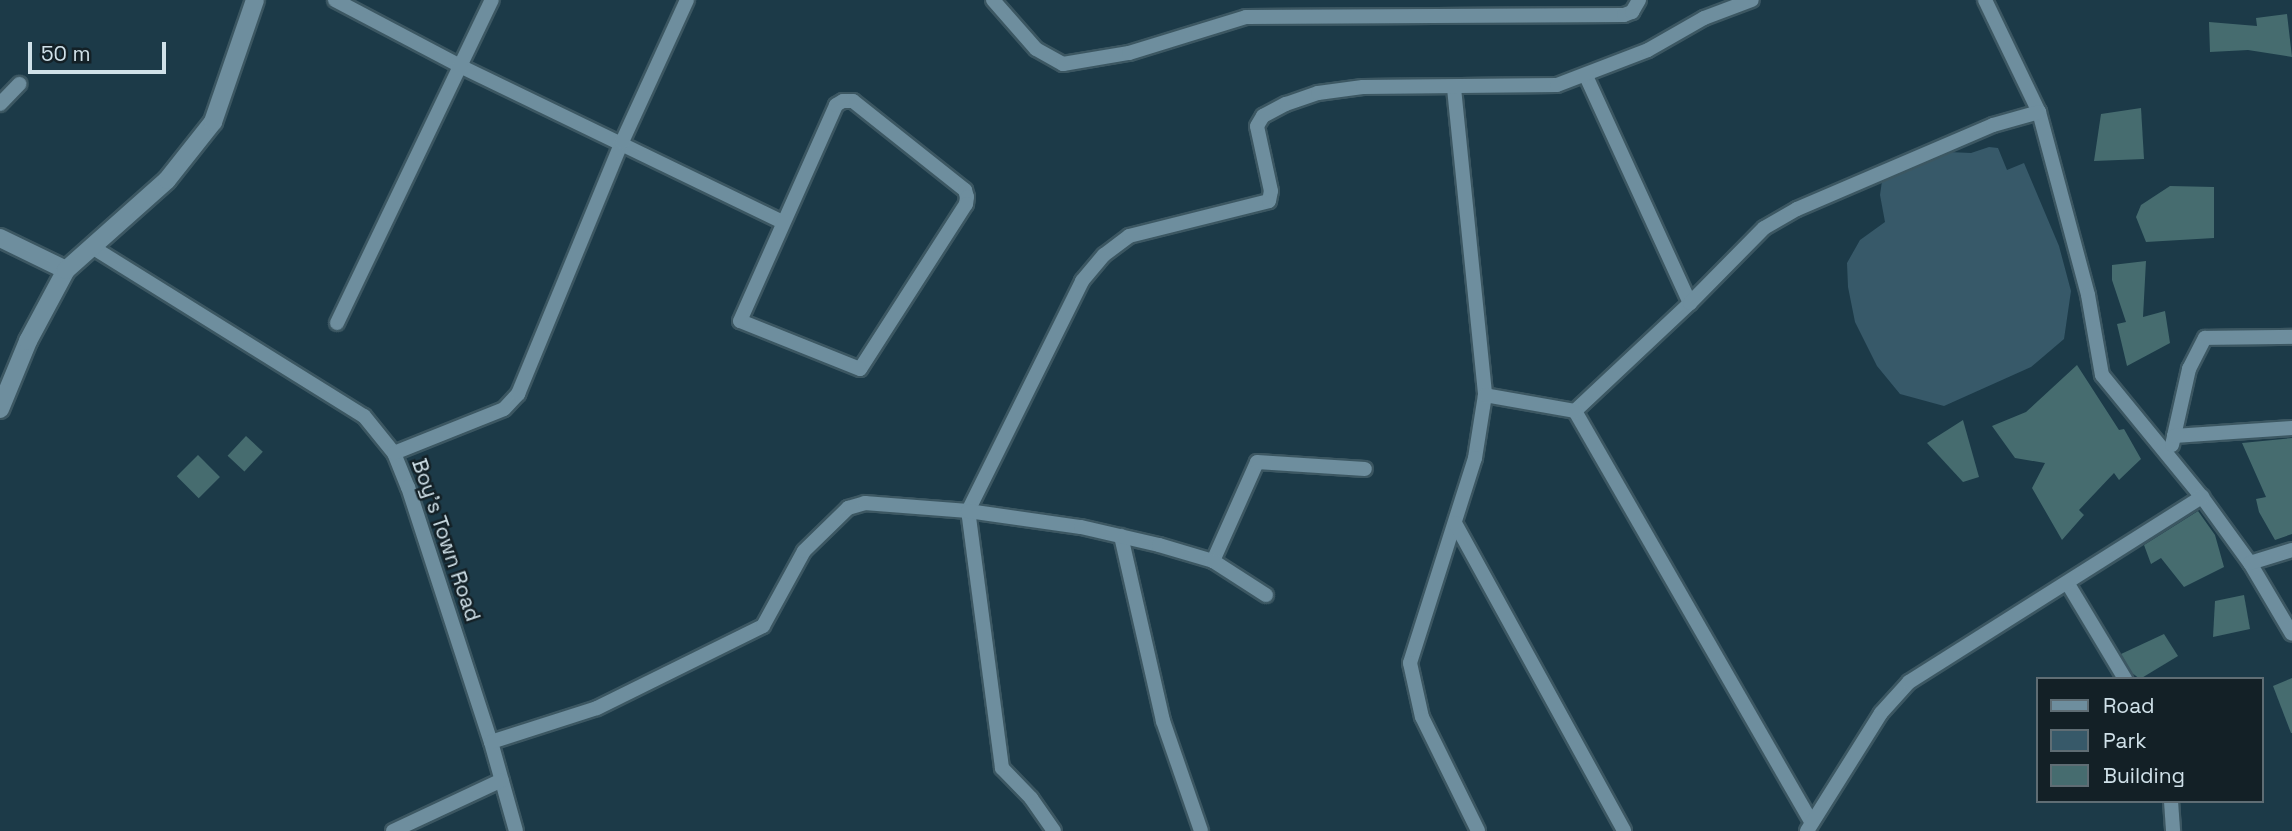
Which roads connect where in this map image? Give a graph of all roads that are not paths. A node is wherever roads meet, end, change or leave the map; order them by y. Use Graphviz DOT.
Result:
graph roads {
  1 [pos="255,0"];
  2 [pos="335,0"];
  3 [pos="492,0"];
  4 [pos="687,0"];
  5 [pos="993,0"];
  6 [pos="1639,0"];
  7 [pos="1752,0"];
  8 [pos="1985,0"];
  9 [pos="461,67"];
  10 [pos="1586,76"];
  11 [pos="19,84"];
  12 [pos="1454,88"];
  13 [pos="0,104"];
  14 [pos="2039,112"];
  15 [pos="622,142"];
  16 [pos="783,222"];
  17 [pos="0,238"];
  18 [pos="92,247"];
  19 [pos="66,270"];
  20 [pos="1690,303"];
  21 [pos="337,323"];
  22 [pos="2292,337"];
  23 [pos="1485,395"];
  24 [pos="0,409"];
  25 [pos="1575,411"];
  26 [pos="2292,428"];
  27 [pos="2174,436"];
  28 [pos="394,453"];
  29 [pos="2171,457"];
  30 [pos="1365,469"];
  31 [pos="2202,497"];
  32 [pos="968,510"];
  33 [pos="1455,523"];
  34 [pos="1121,536"];
  35 [pos="2292,550"];
  36 [pos="1213,561"];
  37 [pos="2250,563"];
  38 [pos="2068,584"];
  39 [pos="1266,595"];
  40 [pos="2292,634"];
  41 [pos="2124,677"];
  42 [pos="491,742"];
  43 [pos="502,780"];
  44 [pos="2171,803"];
  45 [pos="1809,826"];
  46 [pos="393,831"];
  47 [pos="516,831"];
  48 [pos="1054,831"];
  49 [pos="1201,831"];
  50 [pos="1478,831"];
  51 [pos="1624,831"];
  52 [pos="2173,831"];
  1 -- 18 [label="street"];
  2 -- 9 [label="street"];
  3 -- 9 [label="street"];
  4 -- 15 [label="street"];
  5 -- 6 [label="street"];
  7 -- 10 [label="street"];
  8 -- 14 [label="street"];
  9 -- 15 [label="street"];
  9 -- 21 [label="street"];
  10 -- 12 [label="street"];
  10 -- 20 [label="street"];
  11 -- 13 [label="street"];
  12 -- 23 [label="street"];
  12 -- 32 [label="street"];
  14 -- 20 [label="street"];
  14 -- 29 [label="street"];
  15 -- 16 [label="street"];
  15 -- 28 [label="street"];
  16 -- 16 [label="street"];
  17 -- 19 [label="street"];
  18 -- 19 [label="street"];
  18 -- 28 [label="street, Boy's Town Road"];
  19 -- 24 [label="street"];
  20 -- 25 [label="street"];
  22 -- 27 [label="street"];
  23 -- 25 [label="street"];
  23 -- 33 [label="street"];
  25 -- 45 [label="street"];
  26 -- 27 [label="street"];
  27 -- 29 [label="street"];
  28 -- 42 [label="street, Boy's Town Road"];
  29 -- 31 [label="street"];
  30 -- 36 [label="street"];
  31 -- 37 [label="street"];
  31 -- 38 [label="street"];
  32 -- 34 [label="street"];
  32 -- 42 [label="street"];
  32 -- 48 [label="street"];
  33 -- 50 [label="street"];
  33 -- 51 [label="street"];
  34 -- 36 [label="street"];
  34 -- 49 [label="street"];
  35 -- 37 [label="street"];
  36 -- 39 [label="street"];
  37 -- 40 [label="street"];
  38 -- 41 [label="street"];
  38 -- 45 [label="street"];
  42 -- 43 [label="street, Boy's Town Road"];
  43 -- 46 [label="street"];
  43 -- 47 [label="street, Boy's Town Road"];
  44 -- 52 [label="street"];
}
